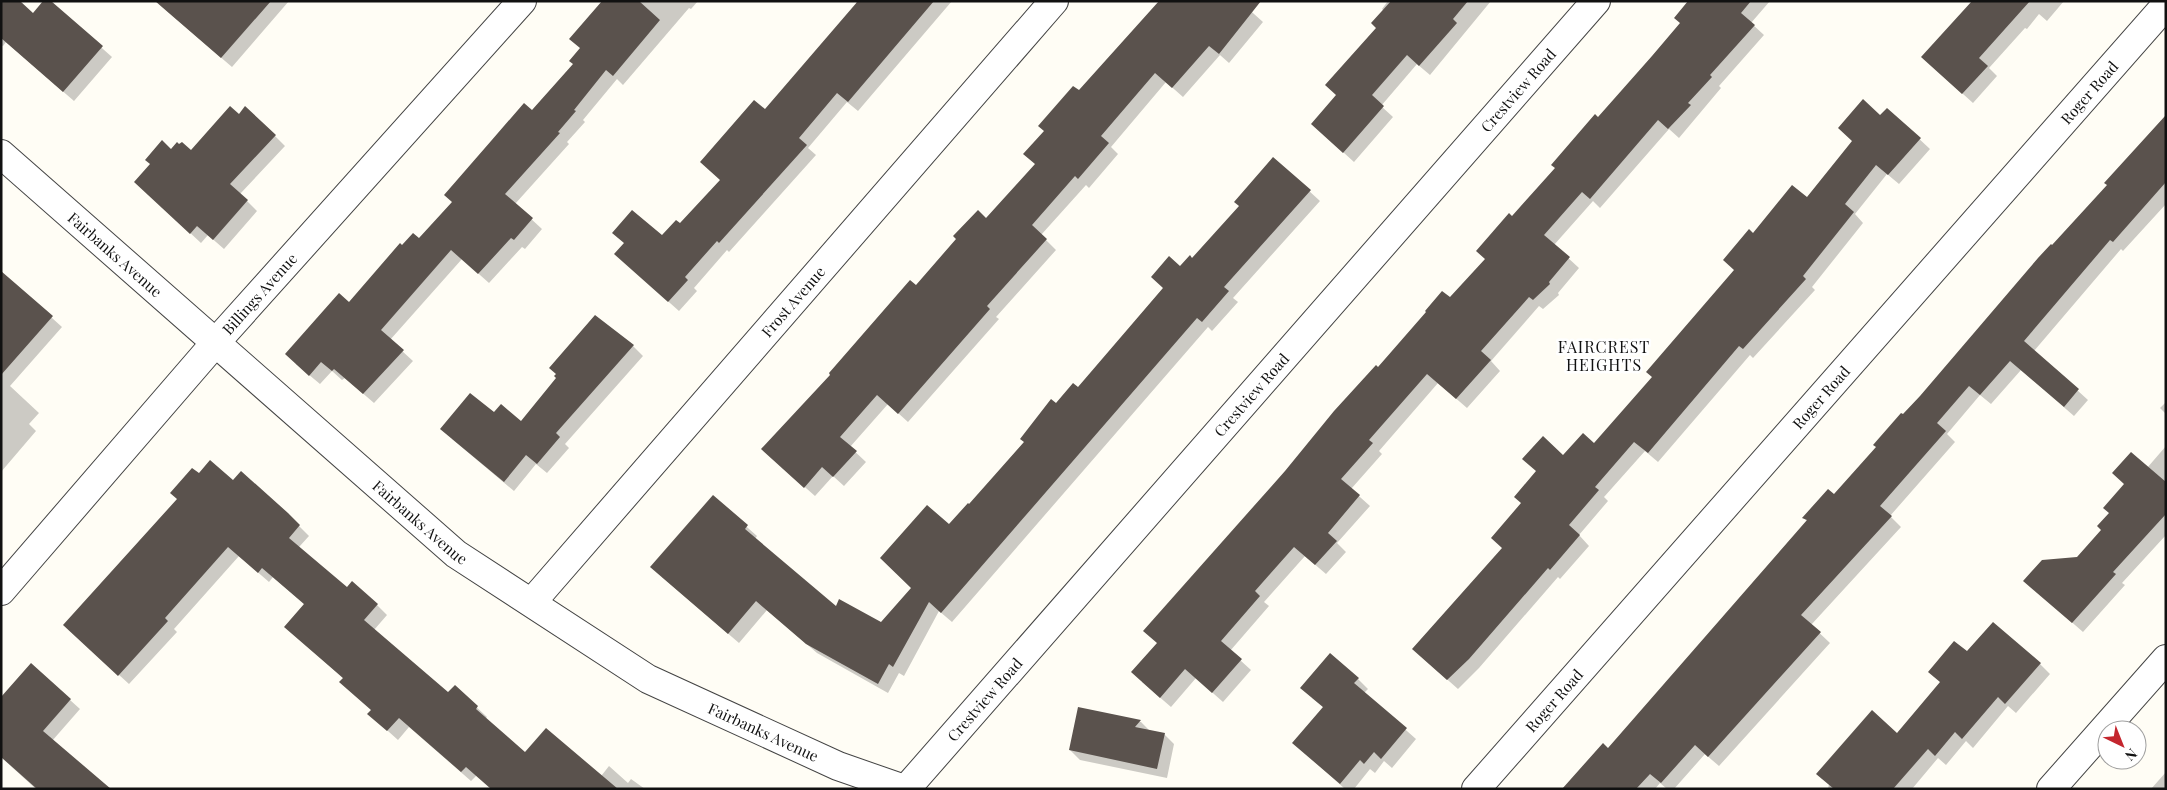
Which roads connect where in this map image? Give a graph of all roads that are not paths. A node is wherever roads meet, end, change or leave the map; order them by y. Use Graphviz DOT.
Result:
graph roads {
  1 [pos="522,1"];
  2 [pos="1054,1"];
  3 [pos="1596,1"];
  4 [pos="2166,5"];
  5 [pos="1,154"];
  6 [pos="216,342"];
  7 [pos="1,591"];
  8 [pos="532,602"];
  9 [pos="2166,659"];
  10 [pos="905,789"];
  11 [pos="1476,789"];
  12 [pos="2052,789"];
  1 -- 6 [label="street, Billings Avenue"];
  2 -- 8 [label="street, Frost Avenue"];
  3 -- 10 [label="street, Crestview Road"];
  4 -- 11 [label="street, Roger Road"];
  5 -- 6 [label="street, Fairbanks Avenue"];
  6 -- 7 [label="street, Billings Avenue"];
  6 -- 8 [label="street, Fairbanks Avenue"];
  8 -- 10 [label="street, Fairbanks Avenue"];
  9 -- 12 [label="street"];
}
